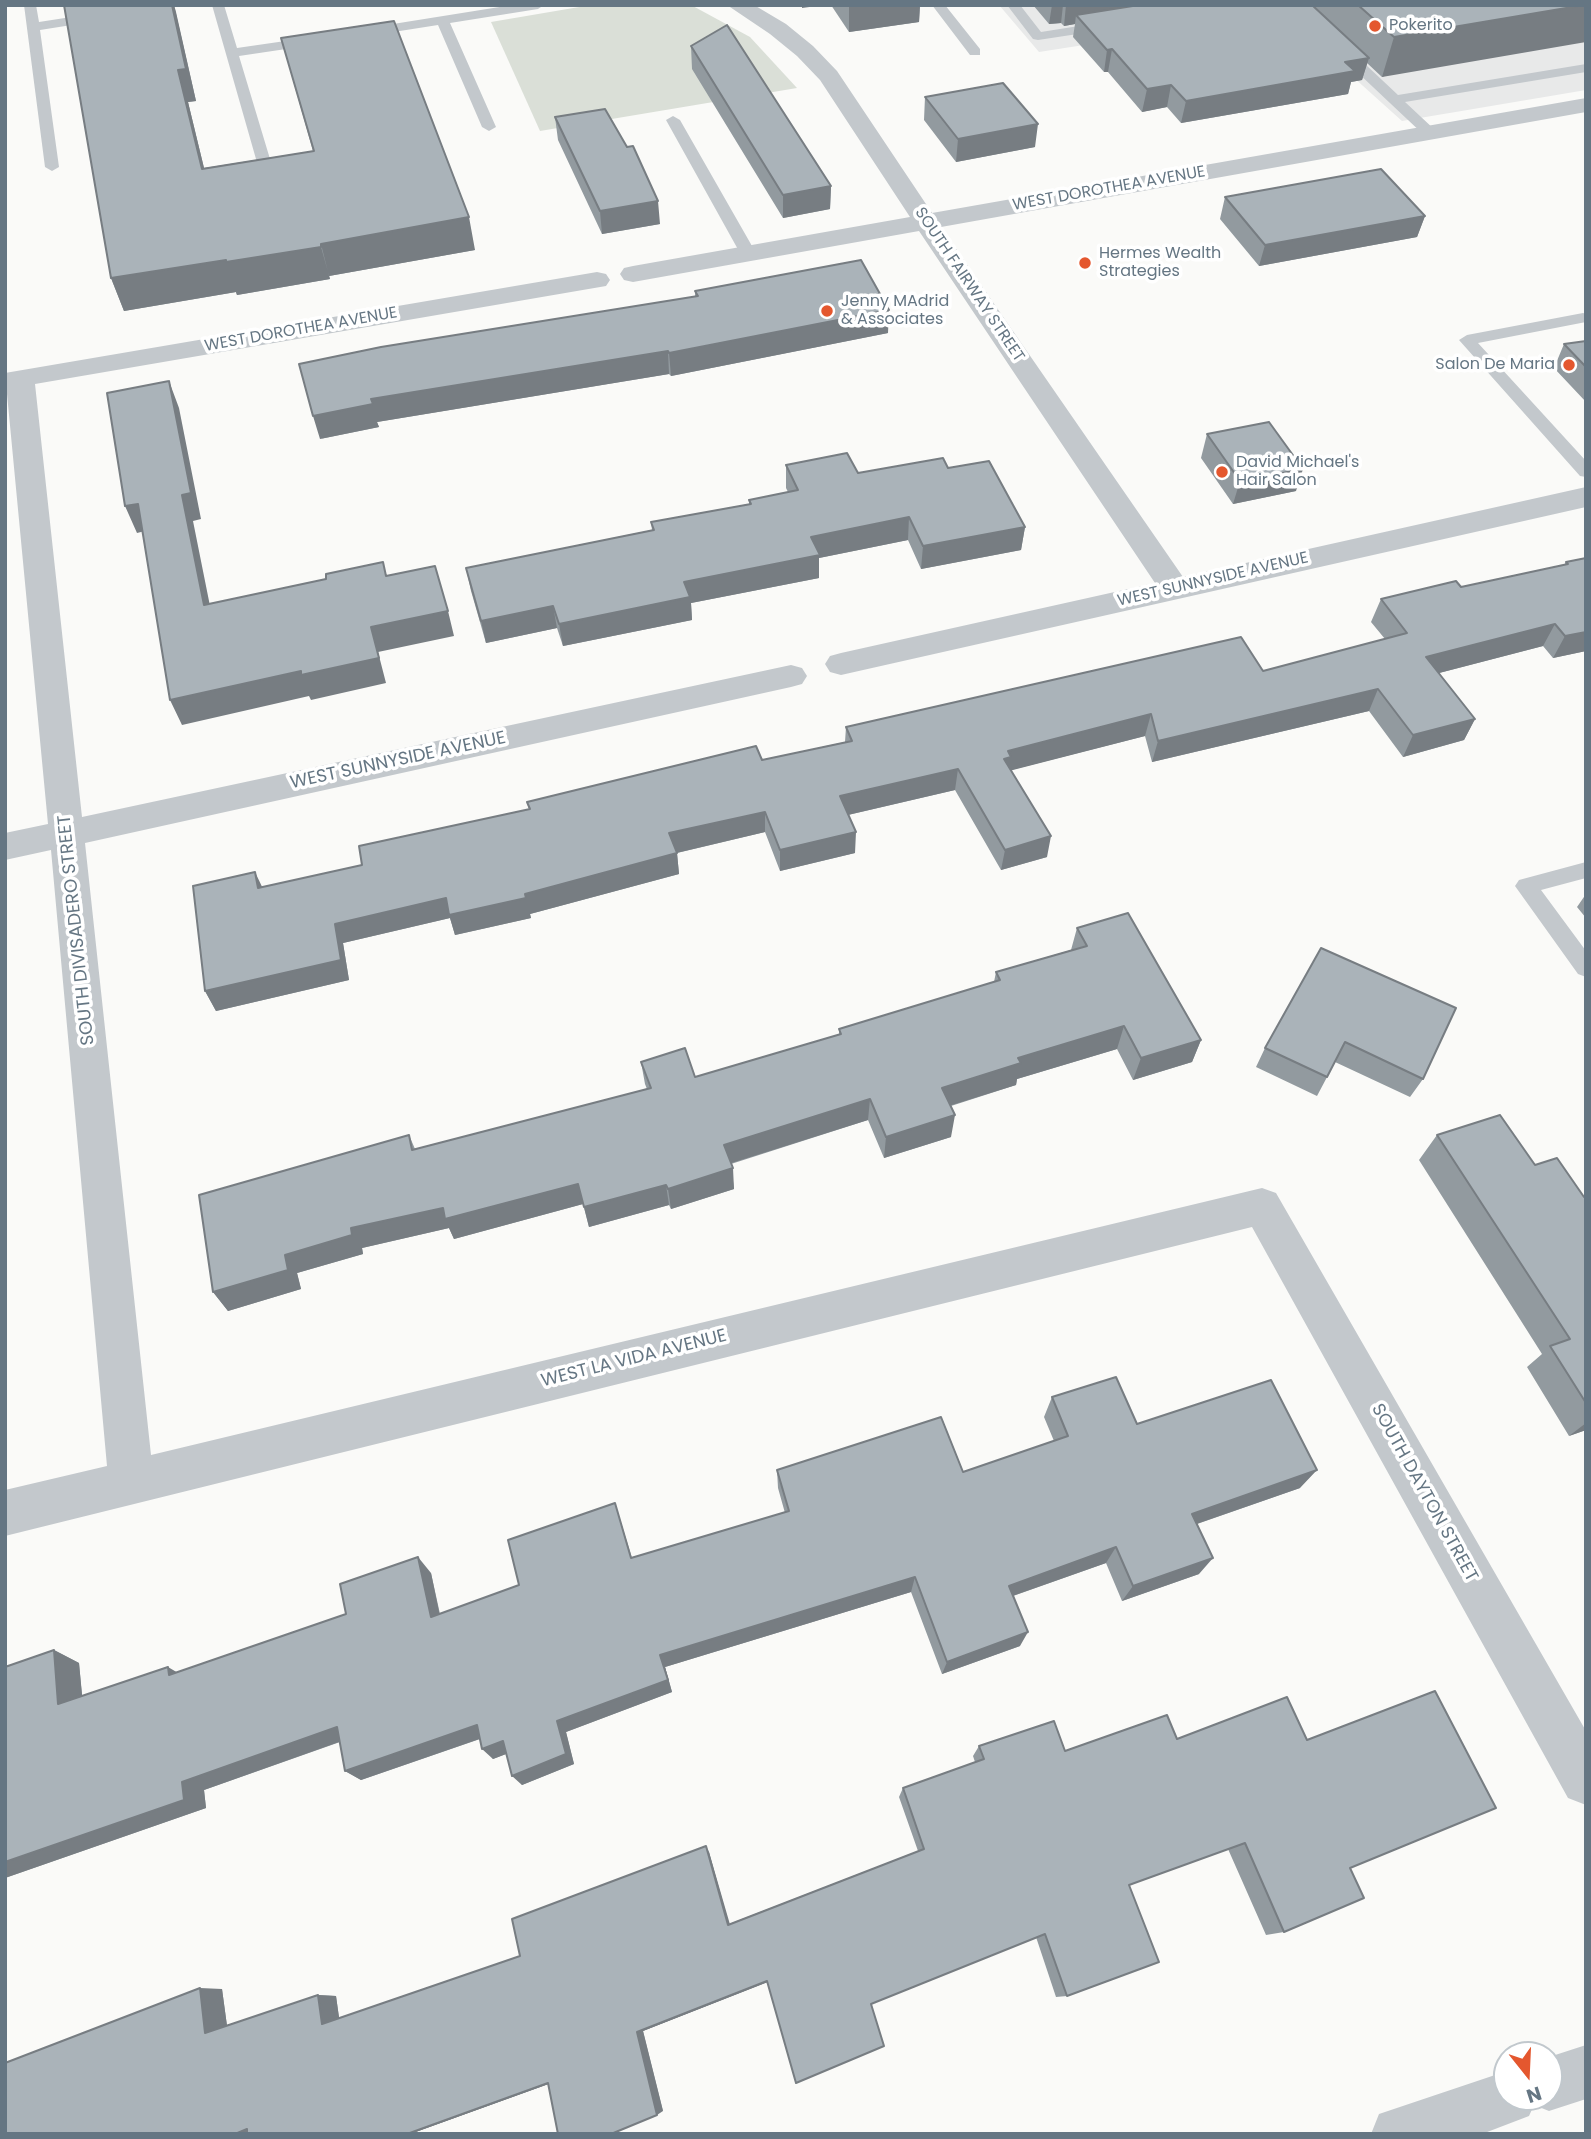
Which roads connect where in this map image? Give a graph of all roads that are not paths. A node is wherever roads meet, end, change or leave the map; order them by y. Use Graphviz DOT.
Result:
graph roads {
  1 [pos="30,5"];
  2 [pos="218,5"];
  3 [pos="538,5"];
  4 [pos="738,5"];
  5 [pos="938,5"];
  6 [pos="1013,5"];
  7 [pos="113,15"];
  8 [pos="442,20"];
  9 [pos="1118,24"];
  10 [pos="33,27"];
  11 [pos="350,35"];
  12 [pos="324,39"];
  13 [pos="1334,43"];
  14 [pos="975,52"];
  15 [pos="232,53"];
  16 [pos="1586,68"];
  17 [pos="1395,100"];
  18 [pos="1586,105"];
  19 [pos="673,120"];
  20 [pos="489,127"];
  21 [pos="1430,133"];
  22 [pos="262,159"];
  23 [pos="52,167"];
  24 [pos="925,221"];
  25 [pos="748,253"];
  26 [pos="633,274"];
  27 [pos="597,280"];
  28 [pos="1583,318"];
  29 [pos="13,380"];
  30 [pos="1586,471"];
  31 [pos="1586,498"];
  32 [pos="1175,589"];
  33 [pos="841,664"];
  34 [pos="791,676"];
  35 [pos="68,833"];
  36 [pos="5,847"];
  37 [pos="1586,870"];
  38 [pos="1586,968"];
  39 [pos="1262,1206"];
  40 [pos="131,1482"];
  41 [pos="5,1513"];
  42 [pos="1586,1780"];
  43 [pos="1586,2072"];
  44 [pos="1563,2079"];
  45 [pos="1493,2103"];
  46 [pos="1399,2134"];
  1 -- 10 [label="lane"];
  2 -- 15 [label="lane"];
  3 -- 8 [label="lane"];
  4 -- 24 [label="street, SOUTH FAIRWAY STREET"];
  5 -- 14 [label="lane"];
  6 -- 9 [label="lane"];
  7 -- 10 [label="lane"];
  8 -- 11 [label="lane"];
  8 -- 20 [label="lane"];
  10 -- 23 [label="lane"];
  12 -- 15 [label="lane"];
  13 -- 17 [label="lane"];
  15 -- 22 [label="lane"];
  16 -- 17 [label="lane"];
  17 -- 21 [label="lane"];
  18 -- 21 [label="street, WEST DOROTHEA AVENUE"];
  19 -- 25 [label="lane"];
  21 -- 24 [label="street, WEST DOROTHEA AVENUE"];
  24 -- 25 [label="street, WEST DOROTHEA AVENUE"];
  24 -- 32 [label="street, SOUTH FAIRWAY STREET"];
  25 -- 26 [label="street, WEST DOROTHEA AVENUE"];
  27 -- 29 [label="street, WEST DOROTHEA AVENUE"];
  28 -- 30 [label="lane"];
  29 -- 35 [label="street, SOUTH DIVISADERO STREET"];
  31 -- 32 [label="street, WEST SUNNYSIDE AVENUE"];
  32 -- 33 [label="street, WEST SUNNYSIDE AVENUE"];
  34 -- 35 [label="street, WEST SUNNYSIDE AVENUE"];
  35 -- 36 [label="street, WEST SUNNYSIDE AVENUE"];
  35 -- 40 [label="street, SOUTH DIVISADERO STREET"];
  37 -- 38 [label="lane"];
  39 -- 40 [label="street, WEST LA VIDA AVENUE"];
  39 -- 42 [label="street, SOUTH DAYTON STREET"];
  40 -- 41 [label="street, WEST LA VIDA AVENUE"];
  43 -- 44 [label="street"];
  45 -- 46 [label="street"];
}
